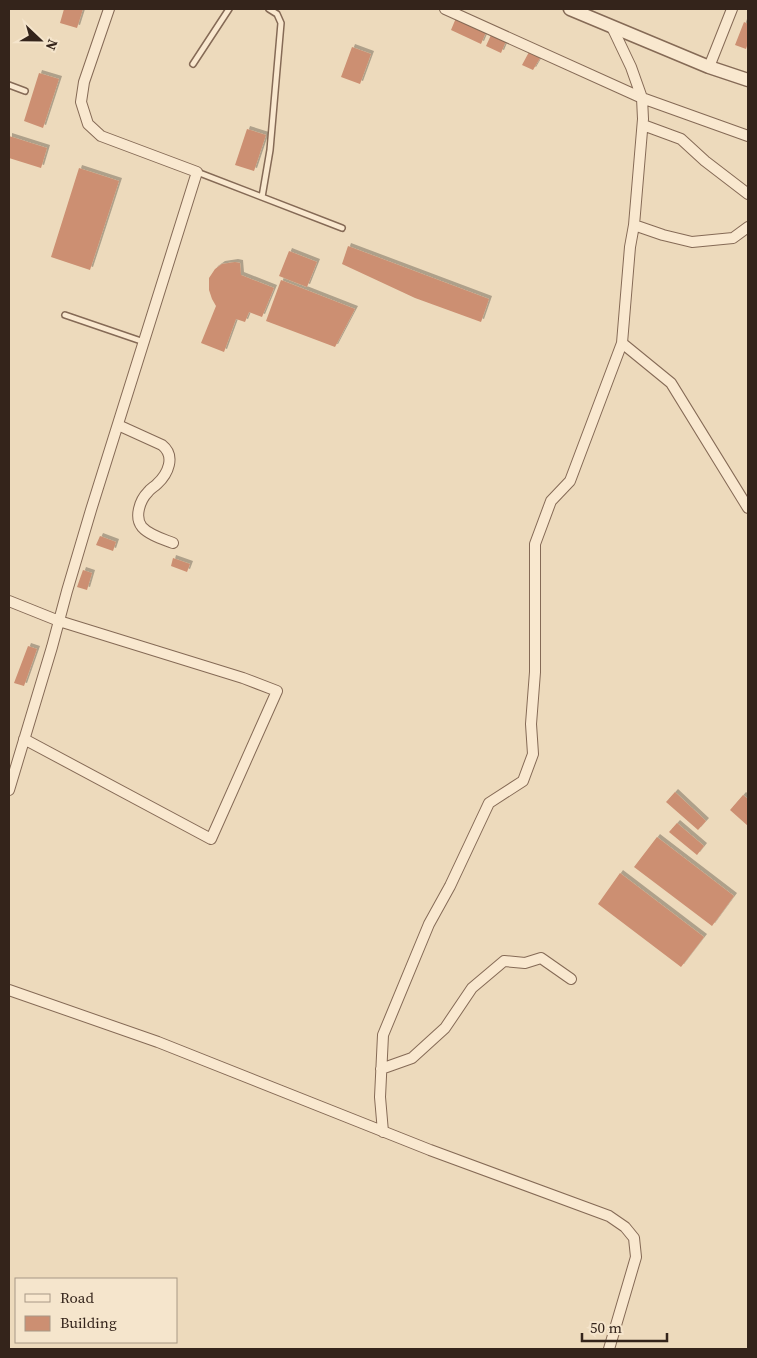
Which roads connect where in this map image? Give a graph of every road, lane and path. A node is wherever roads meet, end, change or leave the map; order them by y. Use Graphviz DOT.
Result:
graph roads {
  1 [pos="109,9"];
  2 [pos="229,9"];
  3 [pos="269,9"];
  4 [pos="445,9"];
  5 [pos="570,9"];
  6 [pos="732,9"];
  7 [pos="612,27"];
  8 [pos="193,64"];
  9 [pos="709,67"];
  10 [pos="748,80"];
  11 [pos="9,85"];
  12 [pos="25,91"];
  13 [pos="642,98"];
  14 [pos="643,126"];
  15 [pos="748,136"];
  16 [pos="197,172"];
  17 [pos="748,194"];
  18 [pos="262,197"];
  19 [pos="634,225"];
  20 [pos="748,227"];
  21 [pos="342,228"];
  22 [pos="65,315"];
  23 [pos="144,342"];
  24 [pos="622,343"];
  25 [pos="118,425"];
  26 [pos="748,508"];
  27 [pos="172,543"];
  28 [pos="9,601"];
  29 [pos="59,621"];
  30 [pos="24,739"];
  31 [pos="9,790"];
  32 [pos="572,979"];
  33 [pos="9,990"];
  34 [pos="381,1069"];
  35 [pos="383,1132"];
  36 [pos="609,1349"];
  1 -- 16 [label="street"];
  2 -- 8 [label="lane"];
  3 -- 18 [label="lane"];
  4 -- 13 [label="street"];
  5 -- 7 [label="street"];
  6 -- 9 [label="street"];
  7 -- 9 [label="street"];
  7 -- 13 [label="street"];
  9 -- 10 [label="street"];
  11 -- 12 [label="lane"];
  13 -- 14 [label="street"];
  13 -- 15 [label="street"];
  14 -- 17 [label="street"];
  14 -- 19 [label="street"];
  16 -- 18 [label="lane"];
  16 -- 23 [label="street"];
  18 -- 21 [label="lane"];
  19 -- 20 [label="street"];
  19 -- 24 [label="street"];
  22 -- 23 [label="lane"];
  23 -- 25 [label="street"];
  24 -- 26 [label="street"];
  24 -- 34 [label="street"];
  25 -- 27 [label="street"];
  25 -- 29 [label="street"];
  28 -- 29 [label="street"];
  29 -- 30 [label="street"];
  29 -- 30 [label="street"];
  30 -- 31 [label="street"];
  32 -- 34 [label="street"];
  33 -- 35 [label="street"];
  34 -- 35 [label="street"];
  35 -- 36 [label="street"];
}
